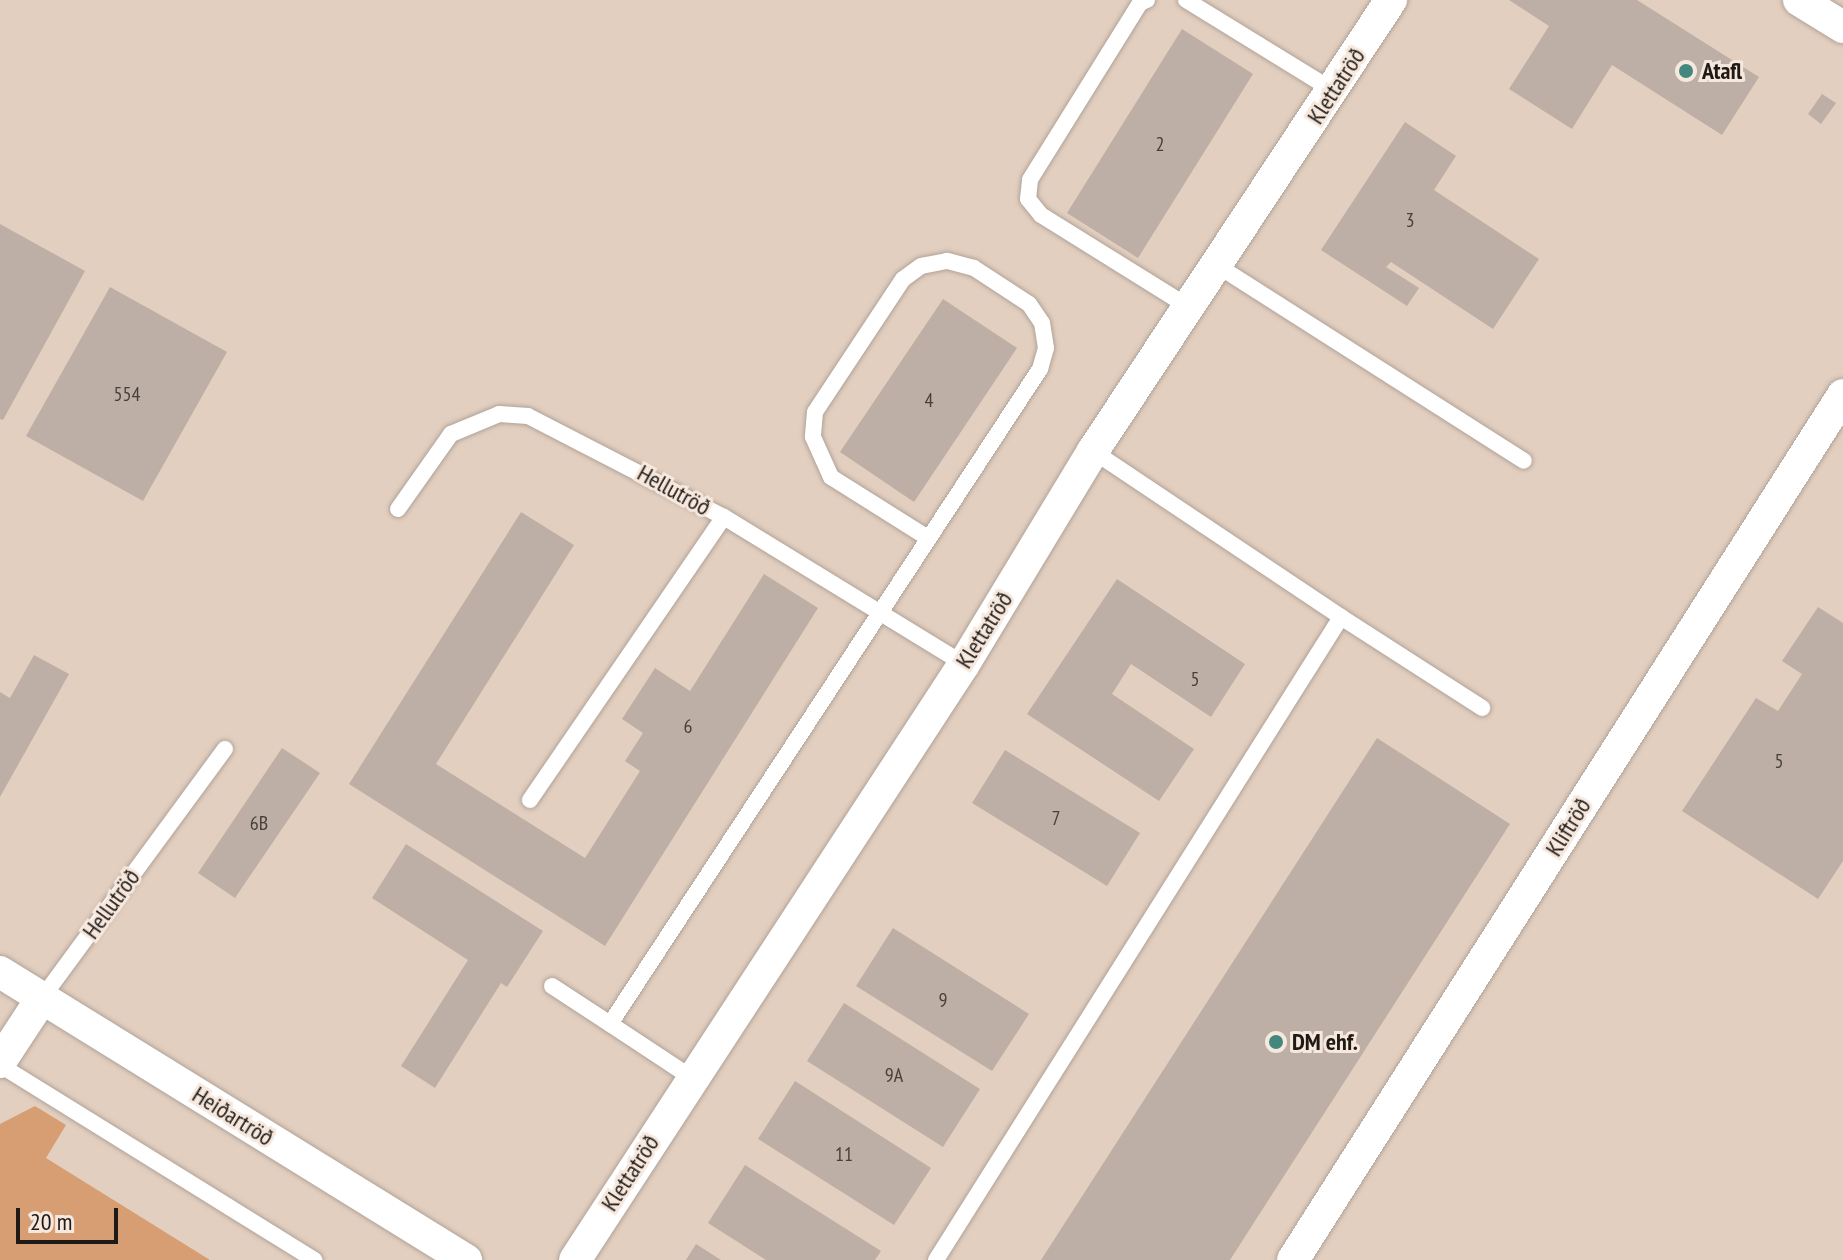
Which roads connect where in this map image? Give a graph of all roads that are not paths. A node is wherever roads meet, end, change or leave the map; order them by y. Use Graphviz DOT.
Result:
graph roads {
  1 [pos="1147,0"];
  2 [pos="1186,0"];
  3 [pos="1391,0"];
  4 [pos="1799,0"];
  5 [pos="1843,27"];
  6 [pos="1334,91"];
  7 [pos="1215,264"];
  8 [pos="1187,306"];
  9 [pos="1843,395"];
  10 [pos="1093,451"];
  11 [pos="1524,461"];
  12 [pos="398,509"];
  13 [pos="724,517"];
  14 [pos="928,538"];
  15 [pos="879,612"];
  16 [pos="1341,617"];
  17 [pos="964,664"];
  18 [pos="1482,708"];
  19 [pos="225,749"];
  20 [pos="530,800"];
  21 [pos="0,972"];
  22 [pos="552,986"];
  23 [pos="42,998"];
  24 [pos="610,1024"];
  25 [pos="0,1063"];
  26 [pos="692,1078"];
  27 [pos="314,1260"];
  28 [pos="466,1260"];
  29 [pos="575,1260"];
  30 [pos="936,1260"];
  31 [pos="1293,1260"];
  1 -- 8 [label="lane"];
  2 -- 6 [label="lane"];
  3 -- 6 [label="street, Klettatröð"];
  4 -- 5 [label="street"];
  6 -- 7 [label="street, Klettatröð"];
  7 -- 8 [label="street, Klettatröð"];
  7 -- 11 [label="lane"];
  8 -- 10 [label="street, Klettatröð"];
  9 -- 31 [label="street, Kliftröð"];
  10 -- 16 [label="lane"];
  10 -- 17 [label="street, Klettatröð"];
  12 -- 13 [label="lane, Hellutröð"];
  13 -- 15 [label="lane, Hellutröð"];
  13 -- 20 [label="lane"];
  14 -- 14 [label="lane"];
  14 -- 15 [label="lane"];
  15 -- 17 [label="lane, Hellutröð"];
  15 -- 24 [label="lane"];
  16 -- 18 [label="lane"];
  16 -- 30 [label="lane"];
  17 -- 26 [label="street, Klettatröð"];
  19 -- 23 [label="lane, Hellutröð"];
  21 -- 23 [label="street, Heiðartröð"];
  22 -- 24 [label="lane"];
  23 -- 25 [label="street, Hellutröð"];
  23 -- 28 [label="street, Heiðartröð"];
  24 -- 26 [label="lane"];
  25 -- 27 [label="lane"];
  26 -- 29 [label="street, Klettatröð"];
}
